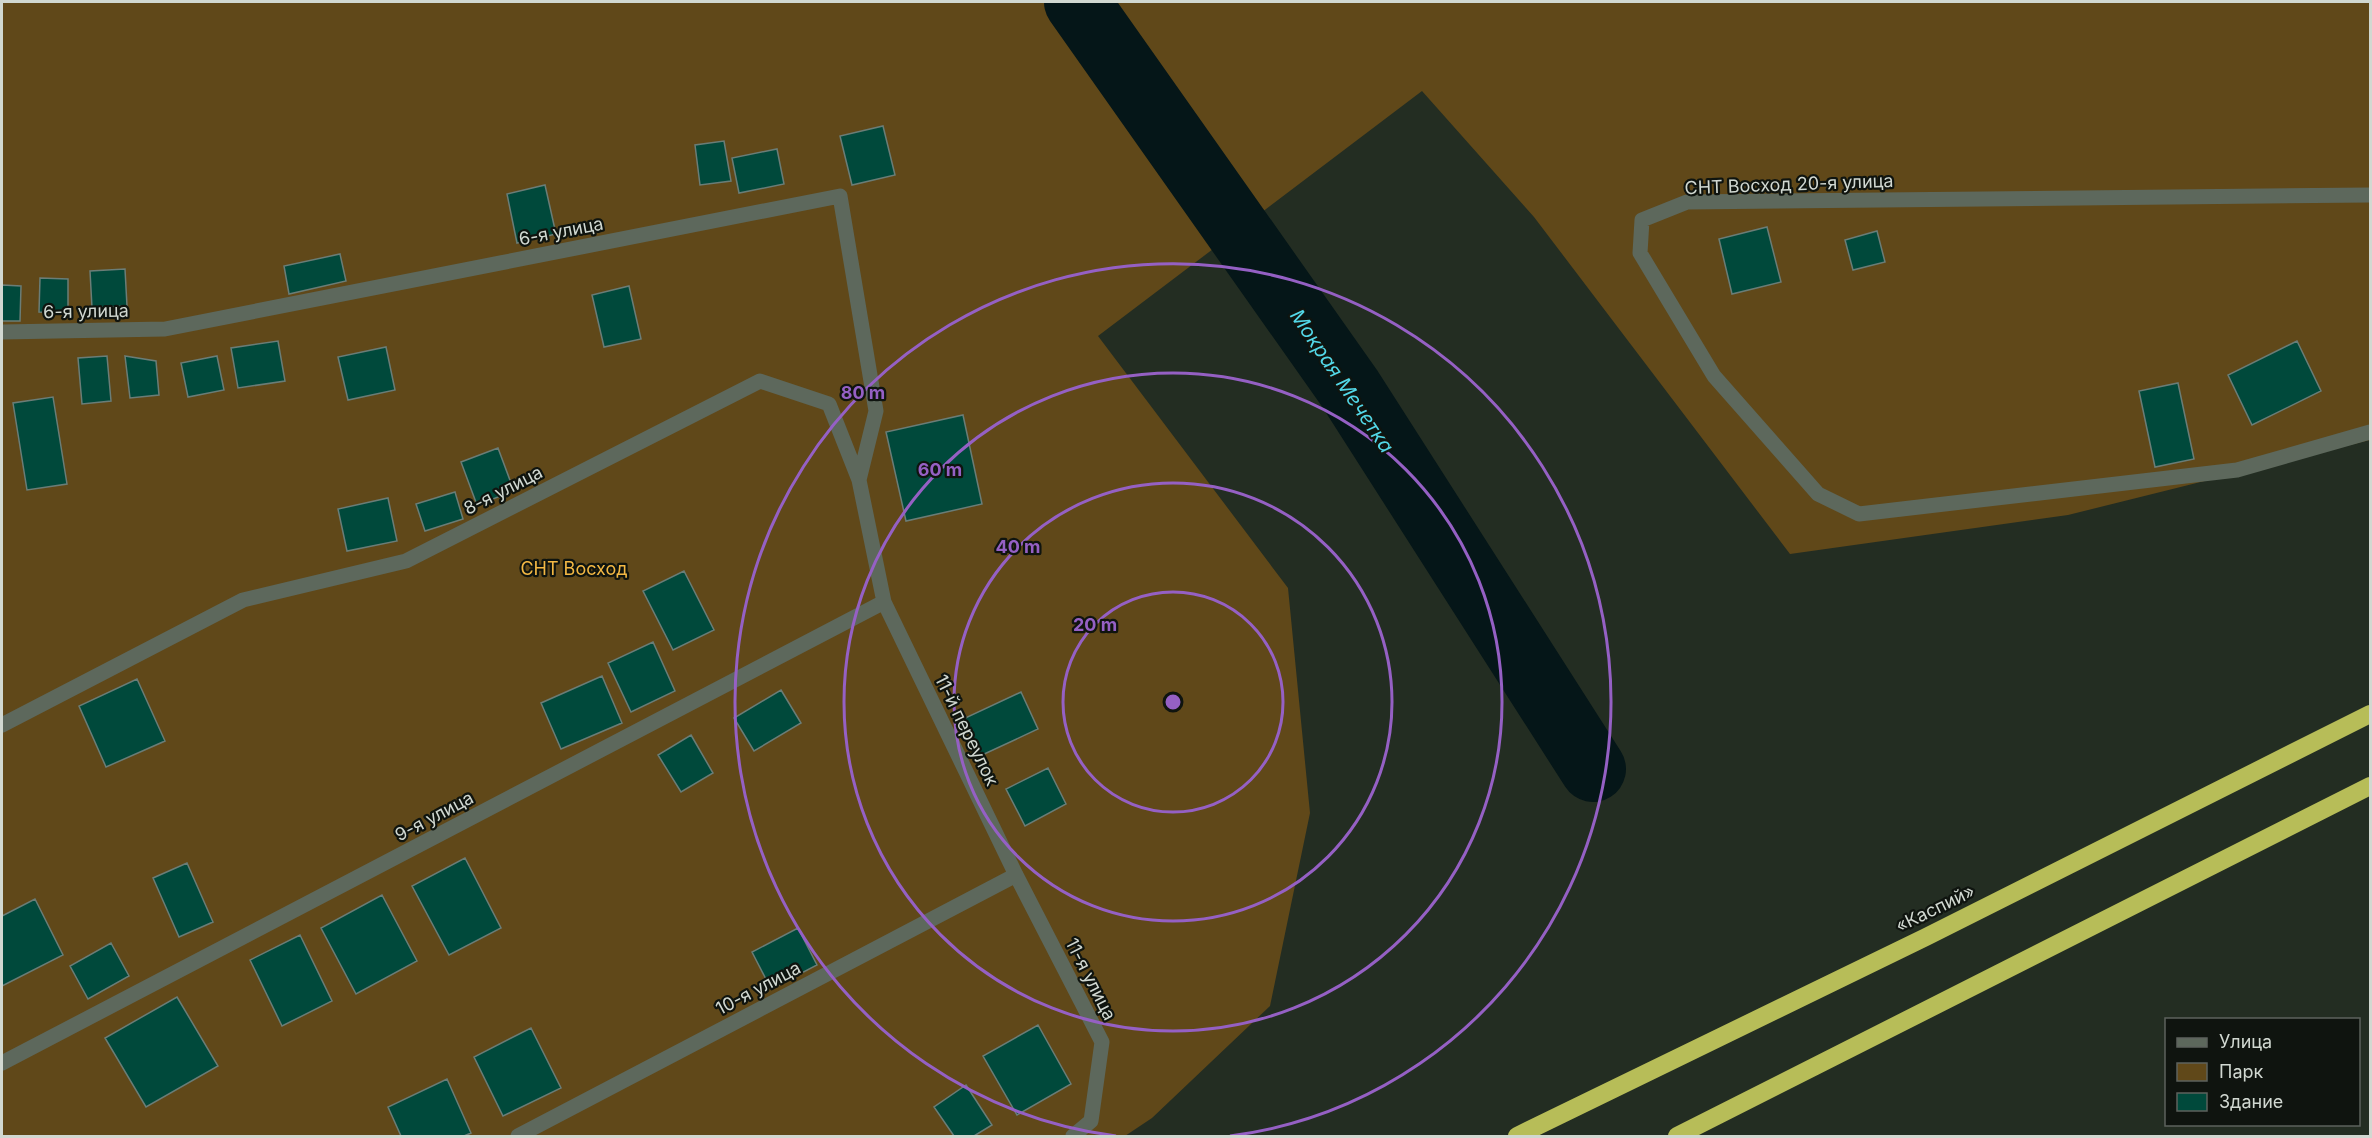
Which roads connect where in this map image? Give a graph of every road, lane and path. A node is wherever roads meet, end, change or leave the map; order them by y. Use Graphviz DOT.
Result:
graph roads {
  1 [pos="2370,195"];
  2 [pos="2,332"];
  3 [pos="2370,432"];
  4 [pos="859,480"];
  5 [pos="884,602"];
  6 [pos="2370,714"];
  7 [pos="2,725"];
  8 [pos="2370,786"];
  9 [pos="1016,875"];
  10 [pos="2,1063"];
  11 [pos="518,1137"];
  12 [pos="1073,1137"];
  13 [pos="1517,1137"];
  14 [pos="1677,1137"];
  1 -- 3 [label="street, СНТ Восход 20-я улица"];
  2 -- 4 [label="street, 6-я улица"];
  4 -- 5 [label="street, 8-я улица"];
  4 -- 7 [label="street, 8-я улица"];
  5 -- 9 [label="street, 11-й переулок"];
  5 -- 10 [label="street, 9-я улица"];
  6 -- 13 [label="highway, «Каспий»"];
  8 -- 14 [label="highway"];
  9 -- 11 [label="street, 10-я улица"];
  9 -- 12 [label="street, 11-я улица"];
}
